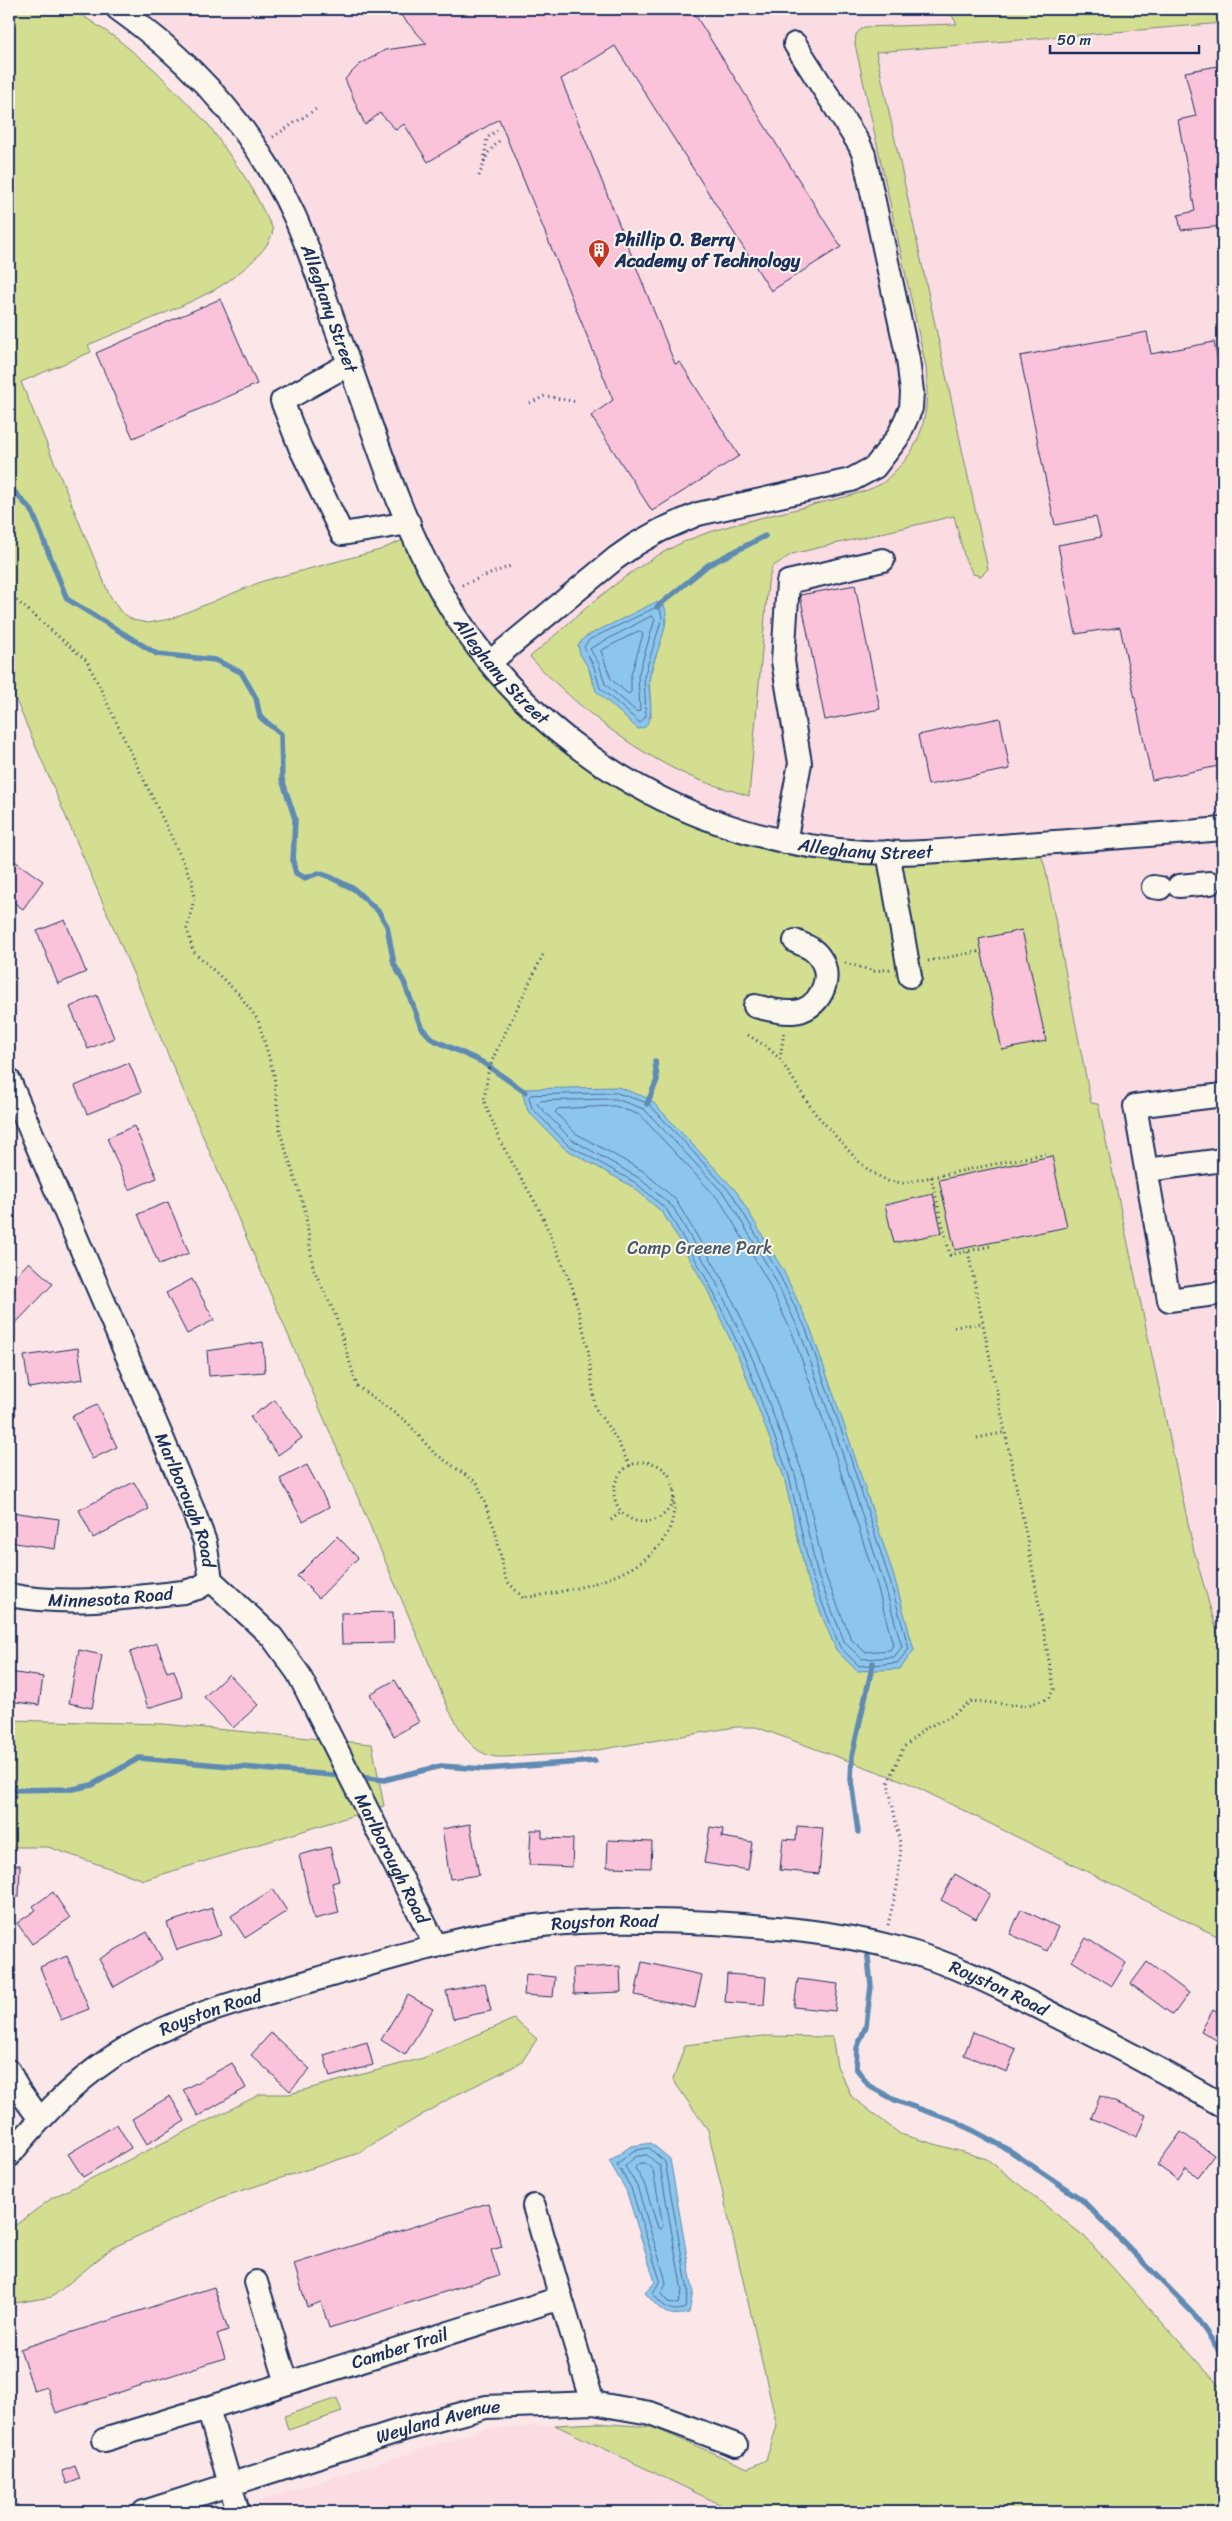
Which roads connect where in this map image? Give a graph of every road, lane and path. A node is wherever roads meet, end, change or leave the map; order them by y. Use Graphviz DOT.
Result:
graph roads {
  1 [pos="118,9"];
  2 [pos="795,44"];
  3 [pos="316,109"];
  4 [pos="497,130"];
  5 [pos="274,137"];
  6 [pos="500,140"];
  7 [pos="484,162"];
  8 [pos="479,176"];
  9 [pos="349,364"];
  10 [pos="577,402"];
  11 [pos="530,403"];
  12 [pos="409,523"];
  13 [pos="883,560"];
  14 [pos="513,564"];
  15 [pos="462,586"];
  16 [pos="9,594"];
  17 [pos="490,662"];
  18 [pos="1223,829"];
  19 [pos="784,842"];
  20 [pos="888,852"];
  21 [pos="1210,883"];
  22 [pos="1164,887"];
  23 [pos="795,941"];
  24 [pos="544,955"];
  25 [pos="910,976"];
  26 [pos="755,1006"];
  27 [pos="785,1031"];
  28 [pos="748,1035"];
  29 [pos="780,1059"];
  30 [pos="9,1080"];
  31 [pos="1223,1095"];
  32 [pos="1048,1153"];
  33 [pos="1223,1160"];
  34 [pos="1147,1170"];
  35 [pos="931,1177"];
  36 [pos="992,1246"];
  37 [pos="968,1251"];
  38 [pos="1223,1293"];
  39 [pos="983,1323"];
  40 [pos="954,1327"];
  41 [pos="1006,1432"];
  42 [pos="977,1438"];
  43 [pos="630,1466"];
  44 [pos="674,1496"];
  45 [pos="621,1512"];
  46 [pos="611,1520"];
  47 [pos="211,1580"];
  48 [pos="9,1595"];
  49 [pos="884,1945"];
  50 [pos="436,1946"];
  51 [pos="9,2071"];
  52 [pos="1223,2106"];
  53 [pos="40,2119"];
  54 [pos="9,2156"];
  55 [pos="534,2206"];
  56 [pos="256,2282"];
  57 [pos="562,2298"];
  58 [pos="287,2383"];
  59 [pos="593,2403"];
  60 [pos="208,2408"];
  61 [pos="104,2440"];
  62 [pos="736,2445"];
  63 [pos="229,2485"];
  64 [pos="144,2512"];
  65 [pos="238,2512"];
  1 -- 9 [label="street, Alleghany Street"];
  2 -- 17 [label="street"];
  3 -- 5 [label="path"];
  4 -- 7 [label="path"];
  6 -- 7 [label="path"];
  7 -- 8 [label="path"];
  9 -- 12 [label="street, Alleghany Street"];
  9 -- 12 [label="street"];
  10 -- 11 [label="path"];
  12 -- 17 [label="street, Alleghany Street"];
  13 -- 19 [label="street"];
  14 -- 15 [label="path"];
  16 -- 44 [label="path"];
  17 -- 19 [label="street, Alleghany Street"];
  18 -- 20 [label="street, Alleghany Street"];
  19 -- 20 [label="street, Alleghany Street"];
  20 -- 25 [label="street"];
  21 -- 22 [label="street"];
  23 -- 26 [label="street"];
  24 -- 43 [label="path"];
  27 -- 29 [label="path"];
  28 -- 29 [label="path"];
  29 -- 35 [label="path"];
  30 -- 47 [label="street, Marlborough Road"];
  31 -- 34 [label="street"];
  32 -- 35 [label="path"];
  33 -- 34 [label="street"];
  34 -- 38 [label="street"];
  35 -- 37 [label="path"];
  36 -- 37 [label="path"];
  37 -- 39 [label="path"];
  39 -- 40 [label="path"];
  39 -- 41 [label="path"];
  41 -- 42 [label="path"];
  41 -- 49 [label="path"];
  43 -- 44 [label="path"];
  43 -- 45 [label="path"];
  44 -- 45 [label="path"];
  45 -- 46 [label="path"];
  47 -- 48 [label="street, Minnesota Road"];
  47 -- 50 [label="street, Marlborough Road"];
  49 -- 50 [label="street, Royston Road"];
  49 -- 52 [label="street, Royston Road"];
  50 -- 53 [label="street, Royston Road"];
  51 -- 53 [label="street"];
  53 -- 54 [label="street, Royston Road"];
  55 -- 57 [label="street"];
  56 -- 58 [label="street"];
  57 -- 58 [label="street, Camber Trail"];
  57 -- 59 [label="street"];
  58 -- 60 [label="street, Camber Trail"];
  59 -- 62 [label="street, Weyland Avenue"];
  59 -- 63 [label="street, Weyland Avenue"];
  60 -- 61 [label="street, Camber Trail"];
  60 -- 63 [label="street"];
  63 -- 64 [label="street, Weyland Avenue"];
  63 -- 65 [label="street"];
}
